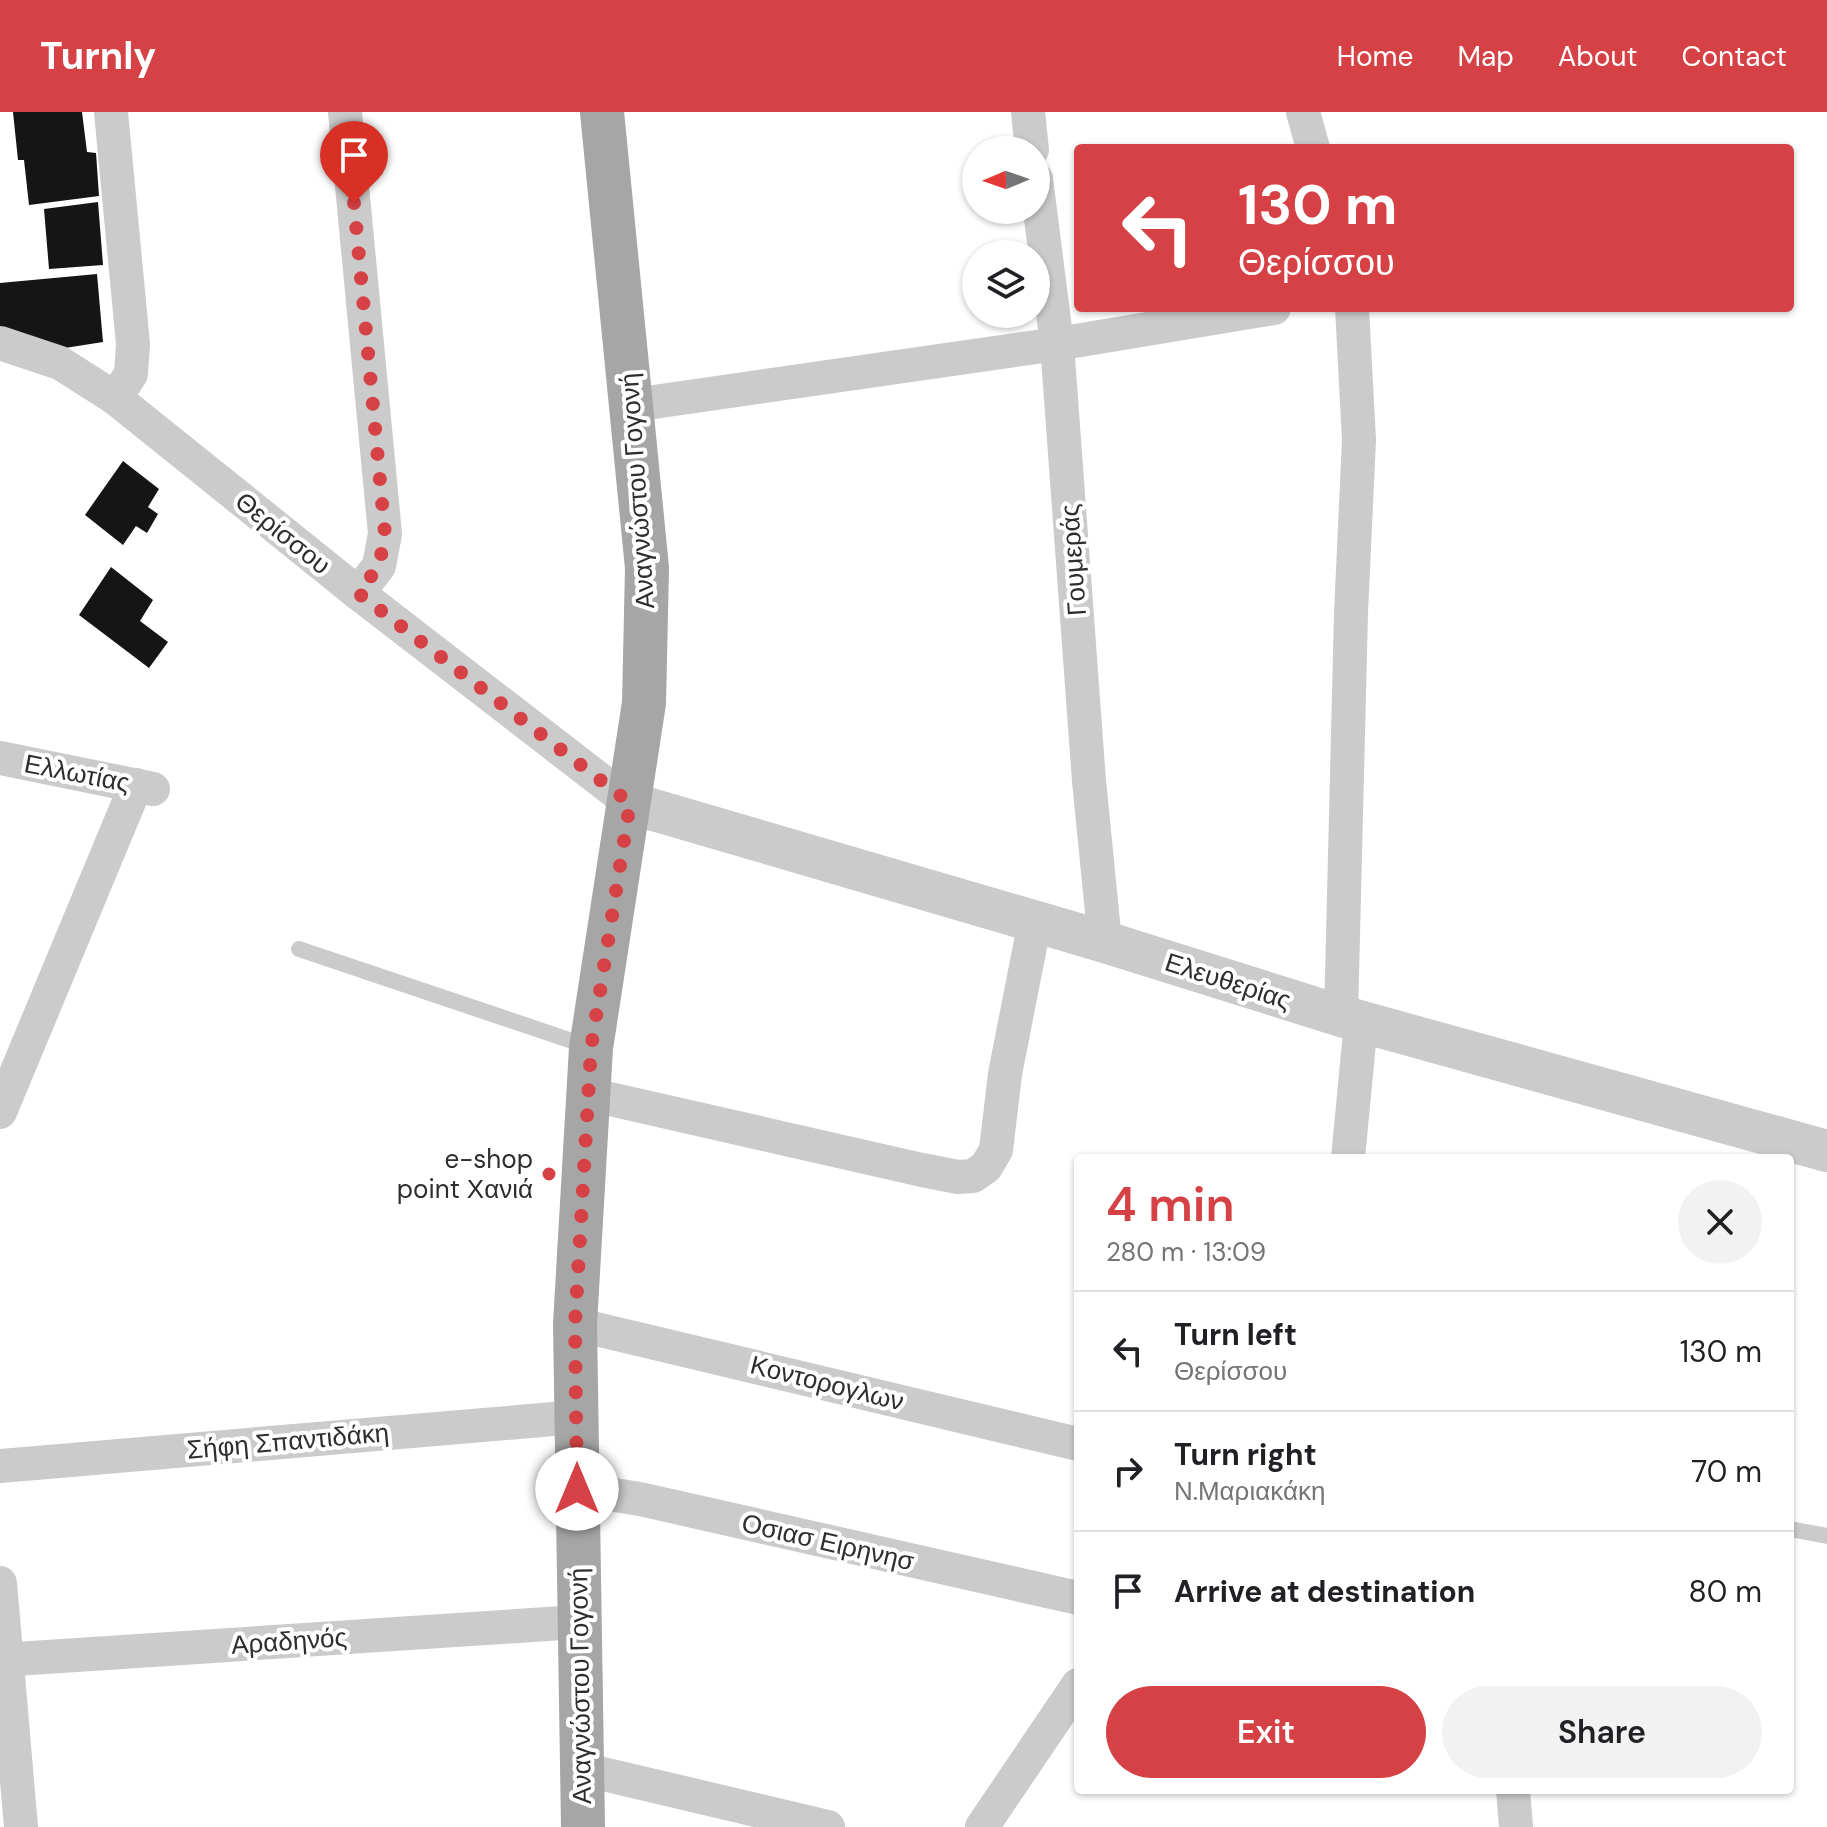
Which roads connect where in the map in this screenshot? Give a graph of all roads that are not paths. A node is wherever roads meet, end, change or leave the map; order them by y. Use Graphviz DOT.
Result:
graph roads {
  1 [pos="111,112"];
  2 [pos="345,112"];
  3 [pos="602,112"];
  4 [pos="1028,112"];
  5 [pos="1303,112"];
  6 [pos="1031,136"];
  7 [pos="1312,144"];
  8 [pos="1042,224"];
  9 [pos="1250,312"];
  10 [pos="1352,312"];
  11 [pos="0,343"];
  12 [pos="1057,344"];
  13 [pos="115,398"];
  14 [pos="633,405"];
  15 [pos="358,593"];
  16 [pos="0,758"];
  17 [pos="630,803"];
  18 [pos="1035,921"];
  19 [pos="1105,942"];
  20 [pos="299,949"];
  21 [pos="1351,1019"];
  22 [pos="591,1048"];
  23 [pos="588,1094"];
  24 [pos="0,1112"];
  25 [pos="1827,1151"];
  26 [pos="1348,1154"];
  27 [pos="575,1324"];
  28 [pos="577,1417"];
  29 [pos="1074,1443"];
  30 [pos="0,1466"];
  31 [pos="577,1489"];
  32 [pos="1794,1530"];
  33 [pos="1827,1536"];
  34 [pos="0,1583"];
  35 [pos="1074,1597"];
  36 [pos="578,1622"];
  37 [pos="3,1659"];
  38 [pos="1074,1691"];
  39 [pos="582,1769"];
  40 [pos="1513,1794"];
  41 [pos="21,1827"];
  42 [pos="583,1827"];
  43 [pos="828,1827"];
  44 [pos="982,1827"];
  45 [pos="1516,1827"];
  1 -- 13 [label="street"];
  2 -- 15 [label="street"];
  3 -- 14 [label="main road, Αναγνώστου Γογονή"];
  4 -- 6 [label="street"];
  5 -- 7 [label="street"];
  8 -- 12 [label="street, Γουμεράς"];
  9 -- 12 [label="street"];
  10 -- 21 [label="street"];
  11 -- 13 [label="street, Θερίσσου"];
  12 -- 14 [label="street"];
  12 -- 19 [label="street, Γουμεράς"];
  13 -- 15 [label="street, Θερίσσου"];
  14 -- 17 [label="main road, Αναγνώστου Γογονή"];
  15 -- 17 [label="street, Θερίσσου"];
  16 -- 24 [label="street, Ελλωτίας"];
  17 -- 18 [label="street, Ελευθερίας"];
  17 -- 22 [label="main road, Αναγνώστου Γογονή"];
  18 -- 19 [label="street, Ελευθερίας"];
  18 -- 23 [label="street"];
  19 -- 21 [label="street, Ελευθερίας"];
  20 -- 22 [label="lane"];
  21 -- 25 [label="street, Ελευθερίας"];
  21 -- 26 [label="street"];
  22 -- 23 [label="main road, Αναγνώστου Γογονή"];
  23 -- 27 [label="main road, Αναγνώστου Γογονή"];
  27 -- 28 [label="main road, Αναγνώστου Γογονή"];
  27 -- 29 [label="street, Κοντορογλων"];
  28 -- 30 [label="street, Σήφη Σπαντιδάκη"];
  28 -- 31 [label="main road, Αναγνώστου Γογονή"];
  31 -- 35 [label="street, Οσιασ Ειρηνησ"];
  31 -- 36 [label="main road, Αναγνώστου Γογονή"];
  32 -- 33 [label="lane"];
  34 -- 37 [label="street"];
  36 -- 37 [label="street, Αραδηνός"];
  36 -- 39 [label="main road, Αναγνώστου Γογονή"];
  37 -- 41 [label="street"];
  38 -- 44 [label="street"];
  39 -- 42 [label="main road, Αναγνώστου Γογονή"];
  39 -- 43 [label="street"];
  40 -- 45 [label="street"];
}
